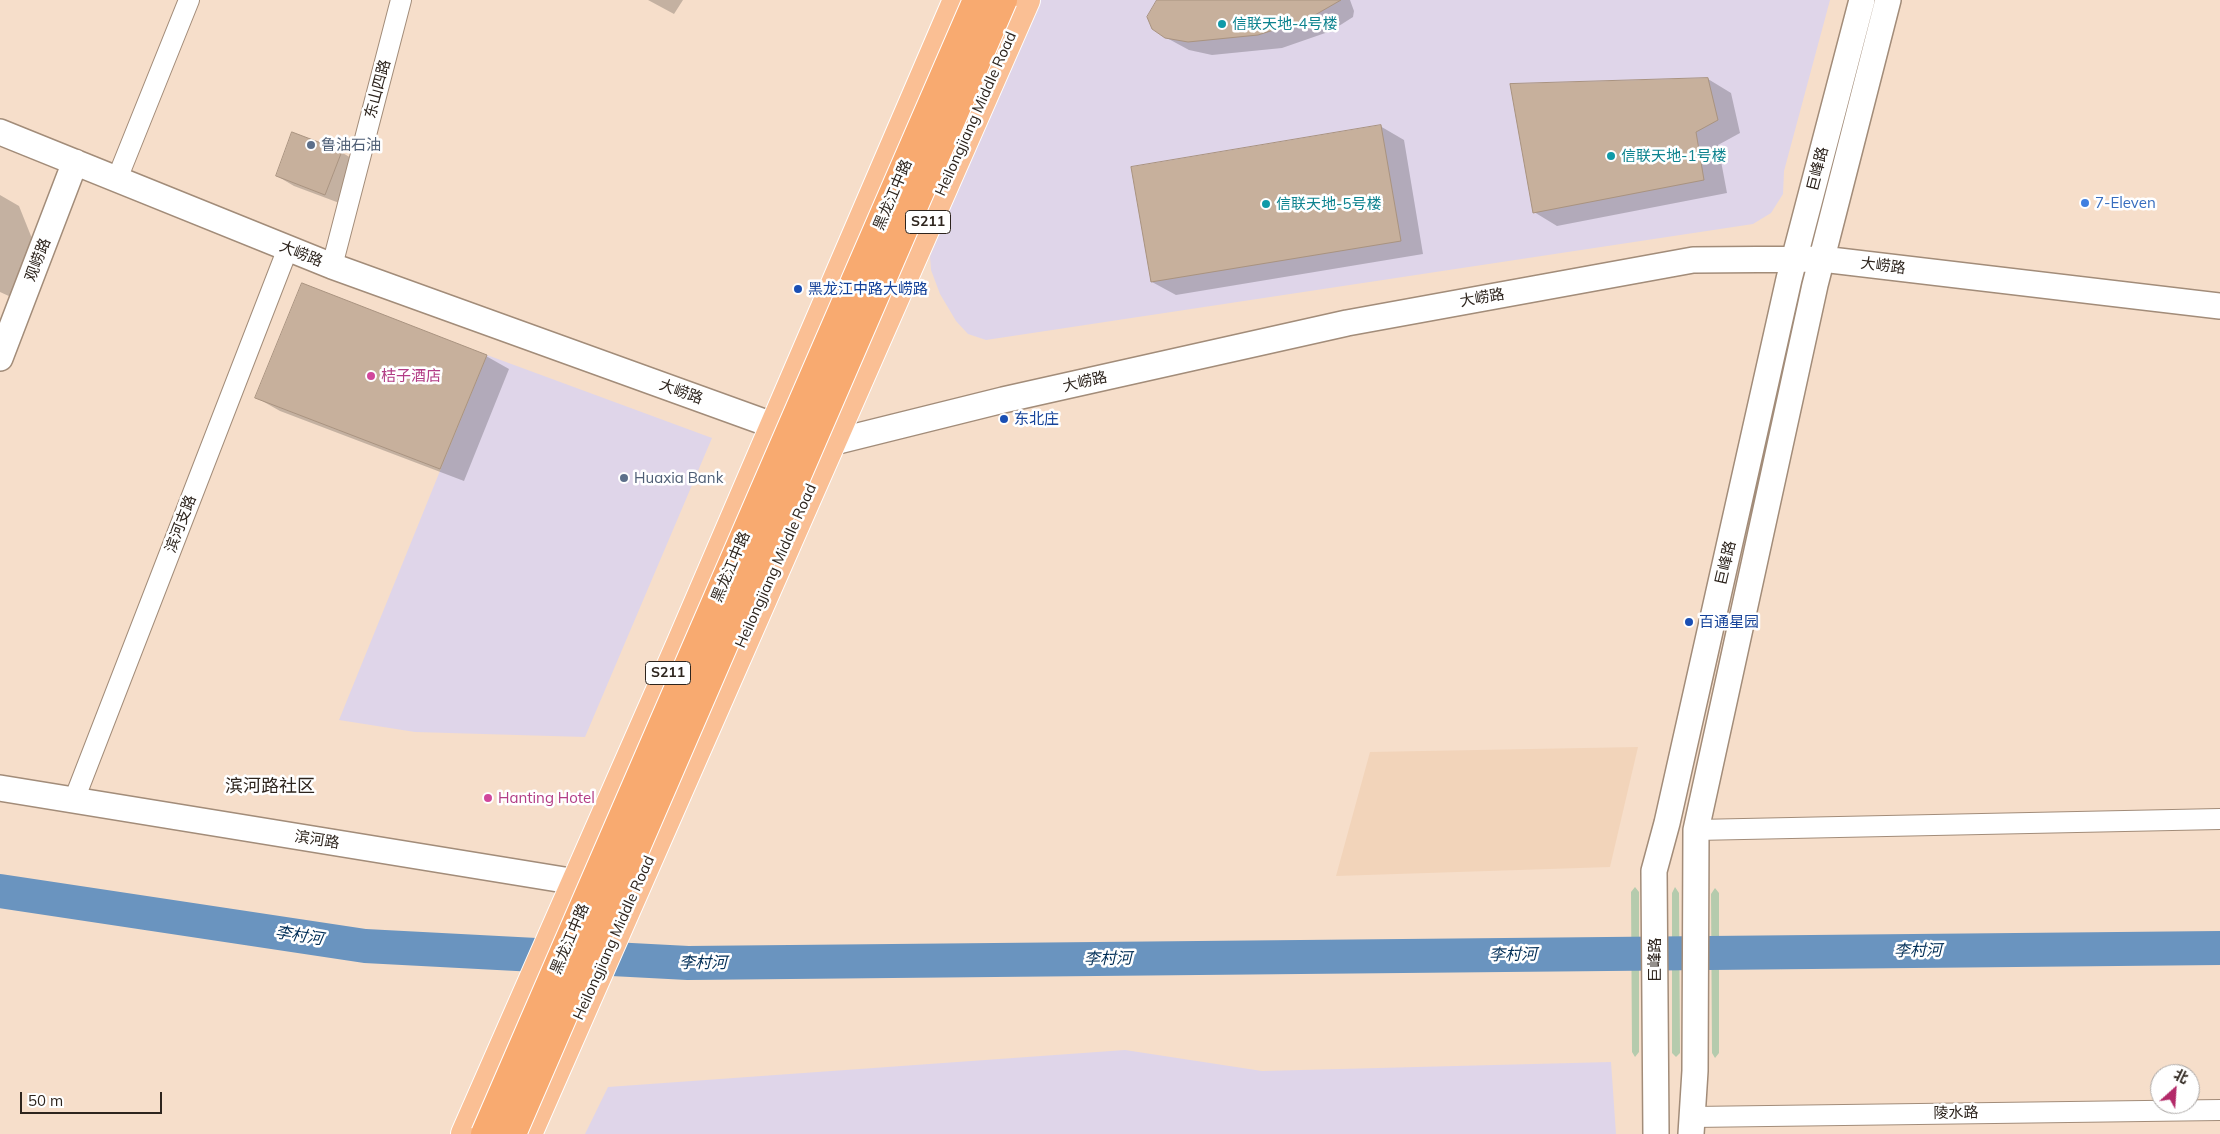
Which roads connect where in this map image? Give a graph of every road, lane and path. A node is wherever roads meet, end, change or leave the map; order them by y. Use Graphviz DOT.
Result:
graph roads {
  1 [pos="189,0"];
  2 [pos="401,0"];
  3 [pos="956,0"];
  4 [pos="978,0"];
  5 [pos="1003,0"];
  6 [pos="1026,0"];
  7 [pos="1862,0"];
  8 [pos="1888,0"];
  9 [pos="0,132"];
  10 [pos="75,162"];
  11 [pos="117,179"];
  12 [pos="288,248"];
  13 [pos="1795,258"];
  14 [pos="1822,259"];
  15 [pos="332,266"];
  16 [pos="2220,306"];
  17 [pos="0,358"];
  18 [pos="775,426"];
  19 [pos="830,443"];
  20 [pos="0,788"];
  21 [pos="74,800"];
  22 [pos="2220,819"];
  23 [pos="1696,830"];
  24 [pos="576,882"];
  25 [pos="634,892"];
  26 [pos="2220,1110"];
  27 [pos="1692,1125"];
  28 [pos="475,1128"];
  29 [pos="523,1132"];
  30 [pos="1656,1134"];
  1 -- 11 [label="street"];
  2 -- 15 [label="street, 东山四路"];
  3 -- 18 [label="main road, S211"];
  4 -- 28 [label="highway, 黑龙江中路, bridge"];
  5 -- 29 [label="highway, 黑龙江中路, bridge"];
  6 -- 19 [label="main road, Heilongjiang Middle Road / S211"];
  7 -- 13 [label="street, 巨峰路"];
  8 -- 14 [label="street, 巨峰路"];
  9 -- 10 [label="street, 大崂路"];
  10 -- 11 [label="street, 大崂路"];
  10 -- 17 [label="street, 观崂路"];
  11 -- 12 [label="street, 大崂路"];
  12 -- 15 [label="street, 大崂路"];
  12 -- 21 [label="street, 滨河支路"];
  13 -- 14 [label="street, 大崂路"];
  13 -- 19 [label="street, 大崂路"];
  13 -- 30 [label="street, 巨峰路"];
  14 -- 16 [label="street, 大崂路"];
  14 -- 23 [label="street, 巨峰路"];
  15 -- 18 [label="street, 大崂路"];
  18 -- 19 [label="street, 大崂路"];
  18 -- 24 [label="main road, S211"];
  19 -- 25 [label="main road, Heilongjiang Middle Road / S211"];
  20 -- 21 [label="street, 滨河路"];
  21 -- 24 [label="street, 滨河路"];
  22 -- 23 [label="street"];
  23 -- 27 [label="street, 巨峰路"];
  24 -- 25 [label="street, 滨河路"];
  24 -- 28 [label="main road, S211"];
  25 -- 29 [label="main road, Heilongjiang Middle Road / S211"];
  26 -- 27 [label="street, 陵水路"];
}
